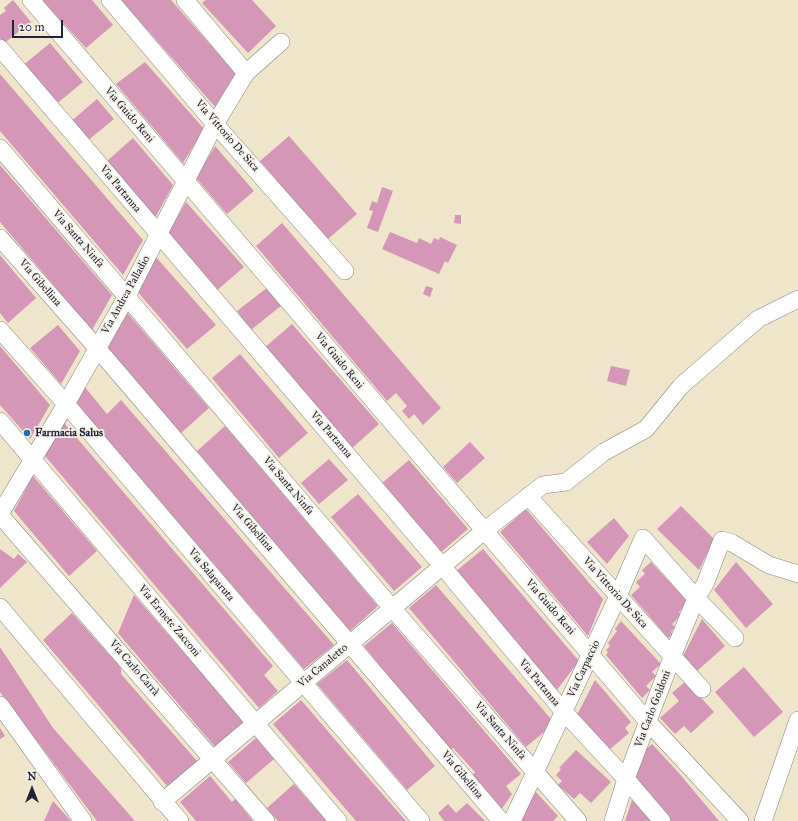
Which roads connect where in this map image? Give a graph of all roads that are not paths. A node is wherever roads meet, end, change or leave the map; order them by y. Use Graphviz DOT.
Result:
graph roads {
  1 [pos="31,0"];
  2 [pos="110,0"];
  3 [pos="185,0"];
  4 [pos="281,42"];
  5 [pos="0,48"];
  6 [pos="251,69"];
  7 [pos="215,124"];
  8 [pos="0,148"];
  9 [pos="186,181"];
  10 [pos="159,234"];
  11 [pos="0,238"];
  12 [pos="345,271"];
  13 [pos="126,296"];
  14 [pos="798,299"];
  15 [pos="0,330"];
  16 [pos="98,348"];
  17 [pos="66,404"];
  18 [pos="0,421"];
  19 [pos="32,459"];
  20 [pos="528,496"];
  21 [pos="0,515"];
  22 [pos="484,531"];
  23 [pos="443,567"];
  24 [pos="798,574"];
  25 [pos="618,596"];
  26 [pos="696,598"];
  27 [pos="0,607"];
  28 [pos="392,608"];
  29 [pos="735,638"];
  30 [pos="350,643"];
  31 [pos="590,654"];
  32 [pos="672,657"];
  33 [pos="302,683"];
  34 [pos="702,689"];
  35 [pos="0,706"];
  36 [pos="564,712"];
  37 [pos="798,720"];
  38 [pos="255,722"];
  39 [pos="648,722"];
  40 [pos="213,758"];
  41 [pos="534,770"];
  42 [pos="626,779"];
  43 [pos="162,802"];
  44 [pos="83,821"];
  45 [pos="180,821"];
  46 [pos="266,821"];
  47 [pos="338,821"];
  48 [pos="421,821"];
  49 [pos="501,821"];
  50 [pos="512,821"];
  51 [pos="578,821"];
  52 [pos="613,821"];
  53 [pos="662,821"];
  54 [pos="740,821"];
  55 [pos="763,821"];
  1 -- 9 [label="street, Via Guido Reni"];
  2 -- 7 [label="street, Via Vittorio De Sica"];
  3 -- 6 [label="street"];
  4 -- 6 [label="street, Via Andrea Palladio"];
  5 -- 10 [label="street, Via Partanna"];
  6 -- 7 [label="street, Via Andrea Palladio"];
  7 -- 9 [label="street, Via Andrea Palladio"];
  7 -- 12 [label="street, Via Vittorio De Sica"];
  8 -- 13 [label="street, Via Santa Ninfa"];
  9 -- 10 [label="street, Via Andrea Palladio"];
  9 -- 22 [label="street, Via Guido Reni"];
  10 -- 13 [label="street, Via Andrea Palladio"];
  10 -- 23 [label="street, Via Partanna"];
  11 -- 16 [label="street, Via Gibellina"];
  13 -- 16 [label="street, Via Andrea Palladio"];
  13 -- 28 [label="street, Via Santa Ninfa"];
  14 -- 20 [label="street, Via Canaletto"];
  15 -- 17 [label="street, Via Salaparuta"];
  16 -- 17 [label="street, Via Andrea Palladio"];
  16 -- 30 [label="street, Via Gibellina"];
  17 -- 19 [label="street, Via Andrea Palladio"];
  17 -- 33 [label="street, Via Salaparuta"];
  18 -- 19 [label="street, Via Ermete Zacconi"];
  19 -- 21 [label="street, Via Andrea Palladio"];
  19 -- 38 [label="street, Via Ermete Zacconi"];
  20 -- 22 [label="street, Via Canaletto"];
  20 -- 25 [label="street, Via Vittorio De Sica"];
  21 -- 40 [label="street, Via Carlo Carrà"];
  22 -- 23 [label="street, Via Canaletto"];
  22 -- 31 [label="street, Via Guido Reni"];
  23 -- 28 [label="street, Via Canaletto"];
  23 -- 36 [label="street, Via Partanna"];
  24 -- 26 [label="street, Via Carlo Goldoni"];
  25 -- 26 [label="street, Via Carpaccio"];
  25 -- 31 [label="street, Via Carpaccio"];
  25 -- 32 [label="street, Via Vittorio De Sica"];
  26 -- 29 [label="street"];
  26 -- 32 [label="street, Via Carlo Goldoni"];
  27 -- 43 [label="street"];
  28 -- 30 [label="street, Via Canaletto"];
  28 -- 41 [label="street, Via Santa Ninfa"];
  30 -- 33 [label="street, Via Canaletto"];
  30 -- 49 [label="street, Via Gibellina"];
  31 -- 36 [label="street, Via Carpaccio"];
  31 -- 39 [label="street, Via Guido Reni"];
  32 -- 34 [label="street, Via Vittorio De Sica"];
  32 -- 39 [label="street, Via Carlo Goldoni"];
  33 -- 38 [label="street, Via Canaletto"];
  33 -- 48 [label="street, Via Salaparuta"];
  35 -- 44 [label="street"];
  36 -- 41 [label="street, Via Carpaccio"];
  36 -- 42 [label="street, Via Partanna"];
  37 -- 55 [label="street"];
  38 -- 40 [label="street, Via Canaletto"];
  38 -- 47 [label="street, Via Ermete Zacconi"];
  39 -- 42 [label="street, Via Carlo Goldoni"];
  39 -- 54 [label="street, Via Guido Reni"];
  40 -- 43 [label="street, Via Canaletto"];
  40 -- 46 [label="street, Via Carlo Carrà"];
  41 -- 50 [label="street, Via Carpaccio"];
  41 -- 51 [label="street, Via Santa Ninfa"];
  42 -- 52 [label="street, Via Carlo Goldoni"];
  42 -- 53 [label="street, Via Partanna"];
  43 -- 45 [label="street"];
}
